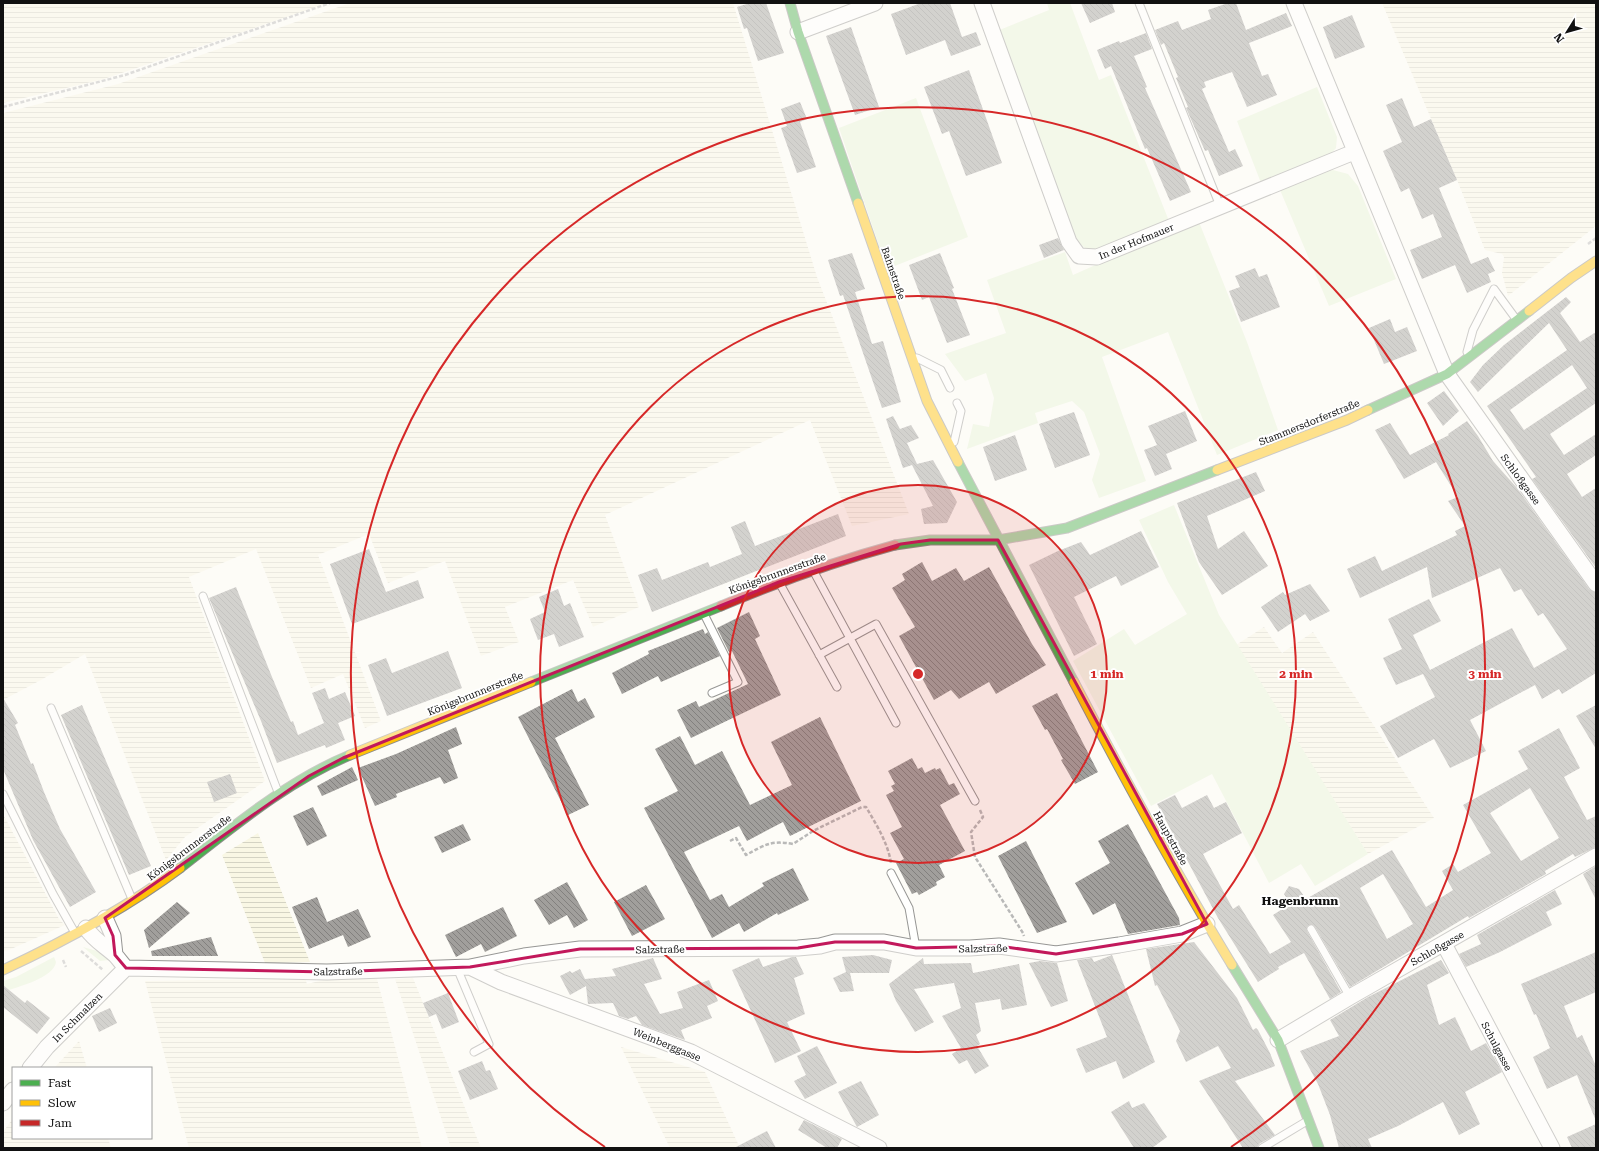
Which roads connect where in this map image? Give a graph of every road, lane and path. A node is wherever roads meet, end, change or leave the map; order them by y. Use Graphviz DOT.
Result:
graph roads {
  1 [pos="330,3"];
  2 [pos="790,3"];
  3 [pos="875,3"];
  4 [pos="982,3"];
  5 [pos="1139,3"];
  6 [pos="1294,3"];
  7 [pos="798,32"];
  8 [pos="3,107"];
  9 [pos="1354,152"];
  10 [pos="1220,206"];
  11 [pos="1596,261"];
  12 [pos="1517,320"];
  13 [pos="911,354"];
  14 [pos="1464,362"];
  15 [pos="1446,374"];
  16 [pos="950,388"];
  17 [pos="957,403"];
  18 [pos="952,450"];
  19 [pos="998,540"];
  20 [pos="813,571"];
  21 [pos="779,582"];
  22 [pos="1596,584"];
  23 [pos="203,596"];
  24 [pos="704,612"];
  25 [pos="850,638"];
  26 [pos="819,655"];
  27 [pos="837,687"];
  28 [pos="712,693"];
  29 [pos="51,708"];
  30 [pos="896,723"];
  31 [pos="3,794"];
  32 [pos="279,794"];
  33 [pos="975,801"];
  34 [pos="983,817"];
  35 [pos="730,841"];
  36 [pos="1596,856"];
  37 [pos="891,873"];
  38 [pos="133,901"];
  39 [pos="105,918"];
  40 [pos="1207,924"];
  41 [pos="1311,929"];
  42 [pos="81,931"];
  43 [pos="1444,944"];
  44 [pos="916,948"];
  45 [pos="1025,949"];
  46 [pos="77,950"];
  47 [pos="115,956"];
  48 [pos="63,958"];
  49 [pos="66,967"];
  50 [pos="463,967"];
  51 [pos="126,968"];
  52 [pos="3,970"];
  53 [pos="115,979"];
  54 [pos="1350,997"];
  55 [pos="1278,1040"];
  56 [pos="474,1052"];
  57 [pos="31,1067"];
  58 [pos="12,1091"];
  59 [pos="3,1103"];
  60 [pos="1308,1120"];
  61 [pos="879,1148"];
  62 [pos="1262,1148"];
  63 [pos="1319,1148"];
  64 [pos="1552,1148"];
  1 -- 8 [label="path"];
  2 -- 7 [label="street, Bahnstraße"];
  3 -- 7 [label="street"];
  4 -- 10 [label="street, In der Hofmauer"];
  5 -- 10 [label="lane"];
  6 -- 9 [label="street"];
  7 -- 13 [label="street, Bahnstraße"];
  9 -- 10 [label="street, In der Hofmauer"];
  9 -- 15 [label="street"];
  11 -- 12 [label="street, Stammersdorferstraße"];
  12 -- 14 [label="street, Stammersdorferstraße"];
  12 -- 14 [label="lane"];
  13 -- 16 [label="lane"];
  13 -- 18 [label="street, Bahnstraße"];
  14 -- 15 [label="street, Stammersdorferstraße"];
  15 -- 19 [label="street, Stammersdorferstraße"];
  15 -- 22 [label="street, Schloßgasse"];
  17 -- 18 [label="lane"];
  18 -- 19 [label="street, Bahnstraße"];
  19 -- 20 [label="street, Königsbrunnerstraße"];
  19 -- 40 [label="street, Hauptstraße"];
  20 -- 21 [label="street, Königsbrunnerstraße"];
  20 -- 25 [label="lane"];
  21 -- 24 [label="street, Königsbrunnerstraße"];
  21 -- 26 [label="lane"];
  23 -- 32 [label="lane"];
  24 -- 28 [label="lane"];
  24 -- 32 [label="street, Königsbrunnerstraße"];
  25 -- 26 [label="lane"];
  25 -- 30 [label="lane"];
  25 -- 33 [label="lane"];
  26 -- 27 [label="lane"];
  29 -- 38 [label="lane"];
  31 -- 42 [label="lane"];
  32 -- 38 [label="street, Königsbrunnerstraße"];
  34 -- 45 [label="path"];
  35 -- 37 [label="path"];
  36 -- 43 [label="street, Schloßgasse"];
  37 -- 44 [label="lane"];
  38 -- 39 [label="street, Königsbrunnerstraße"];
  39 -- 42 [label="street, Königsbrunnerstraße"];
  39 -- 47 [label="street"];
  40 -- 45 [label="street, Salzstraße"];
  40 -- 55 [label="street, Hauptstraße"];
  41 -- 54 [label="lane"];
  42 -- 47 [label="street"];
  42 -- 52 [label="street, Königsbrunnerstraße"];
  43 -- 54 [label="street, Schloßgasse"];
  43 -- 64 [label="street, Schulgasse"];
  44 -- 45 [label="street, Salzstraße"];
  44 -- 50 [label="street, Salzstraße"];
  46 -- 53 [label="path"];
  47 -- 51 [label="street"];
  48 -- 49 [label="path"];
  50 -- 51 [label="street, Salzstraße"];
  50 -- 56 [label="lane"];
  50 -- 61 [label="street, Weinberggasse"];
  51 -- 53 [label="street, In Schmalzen"];
  53 -- 57 [label="street, In Schmalzen"];
  54 -- 55 [label="street, Schloßgasse"];
  55 -- 60 [label="street, Hauptstraße"];
  58 -- 59 [label="street"];
  60 -- 62 [label="lane"];
  60 -- 63 [label="street, Hauptstraße"];
}
